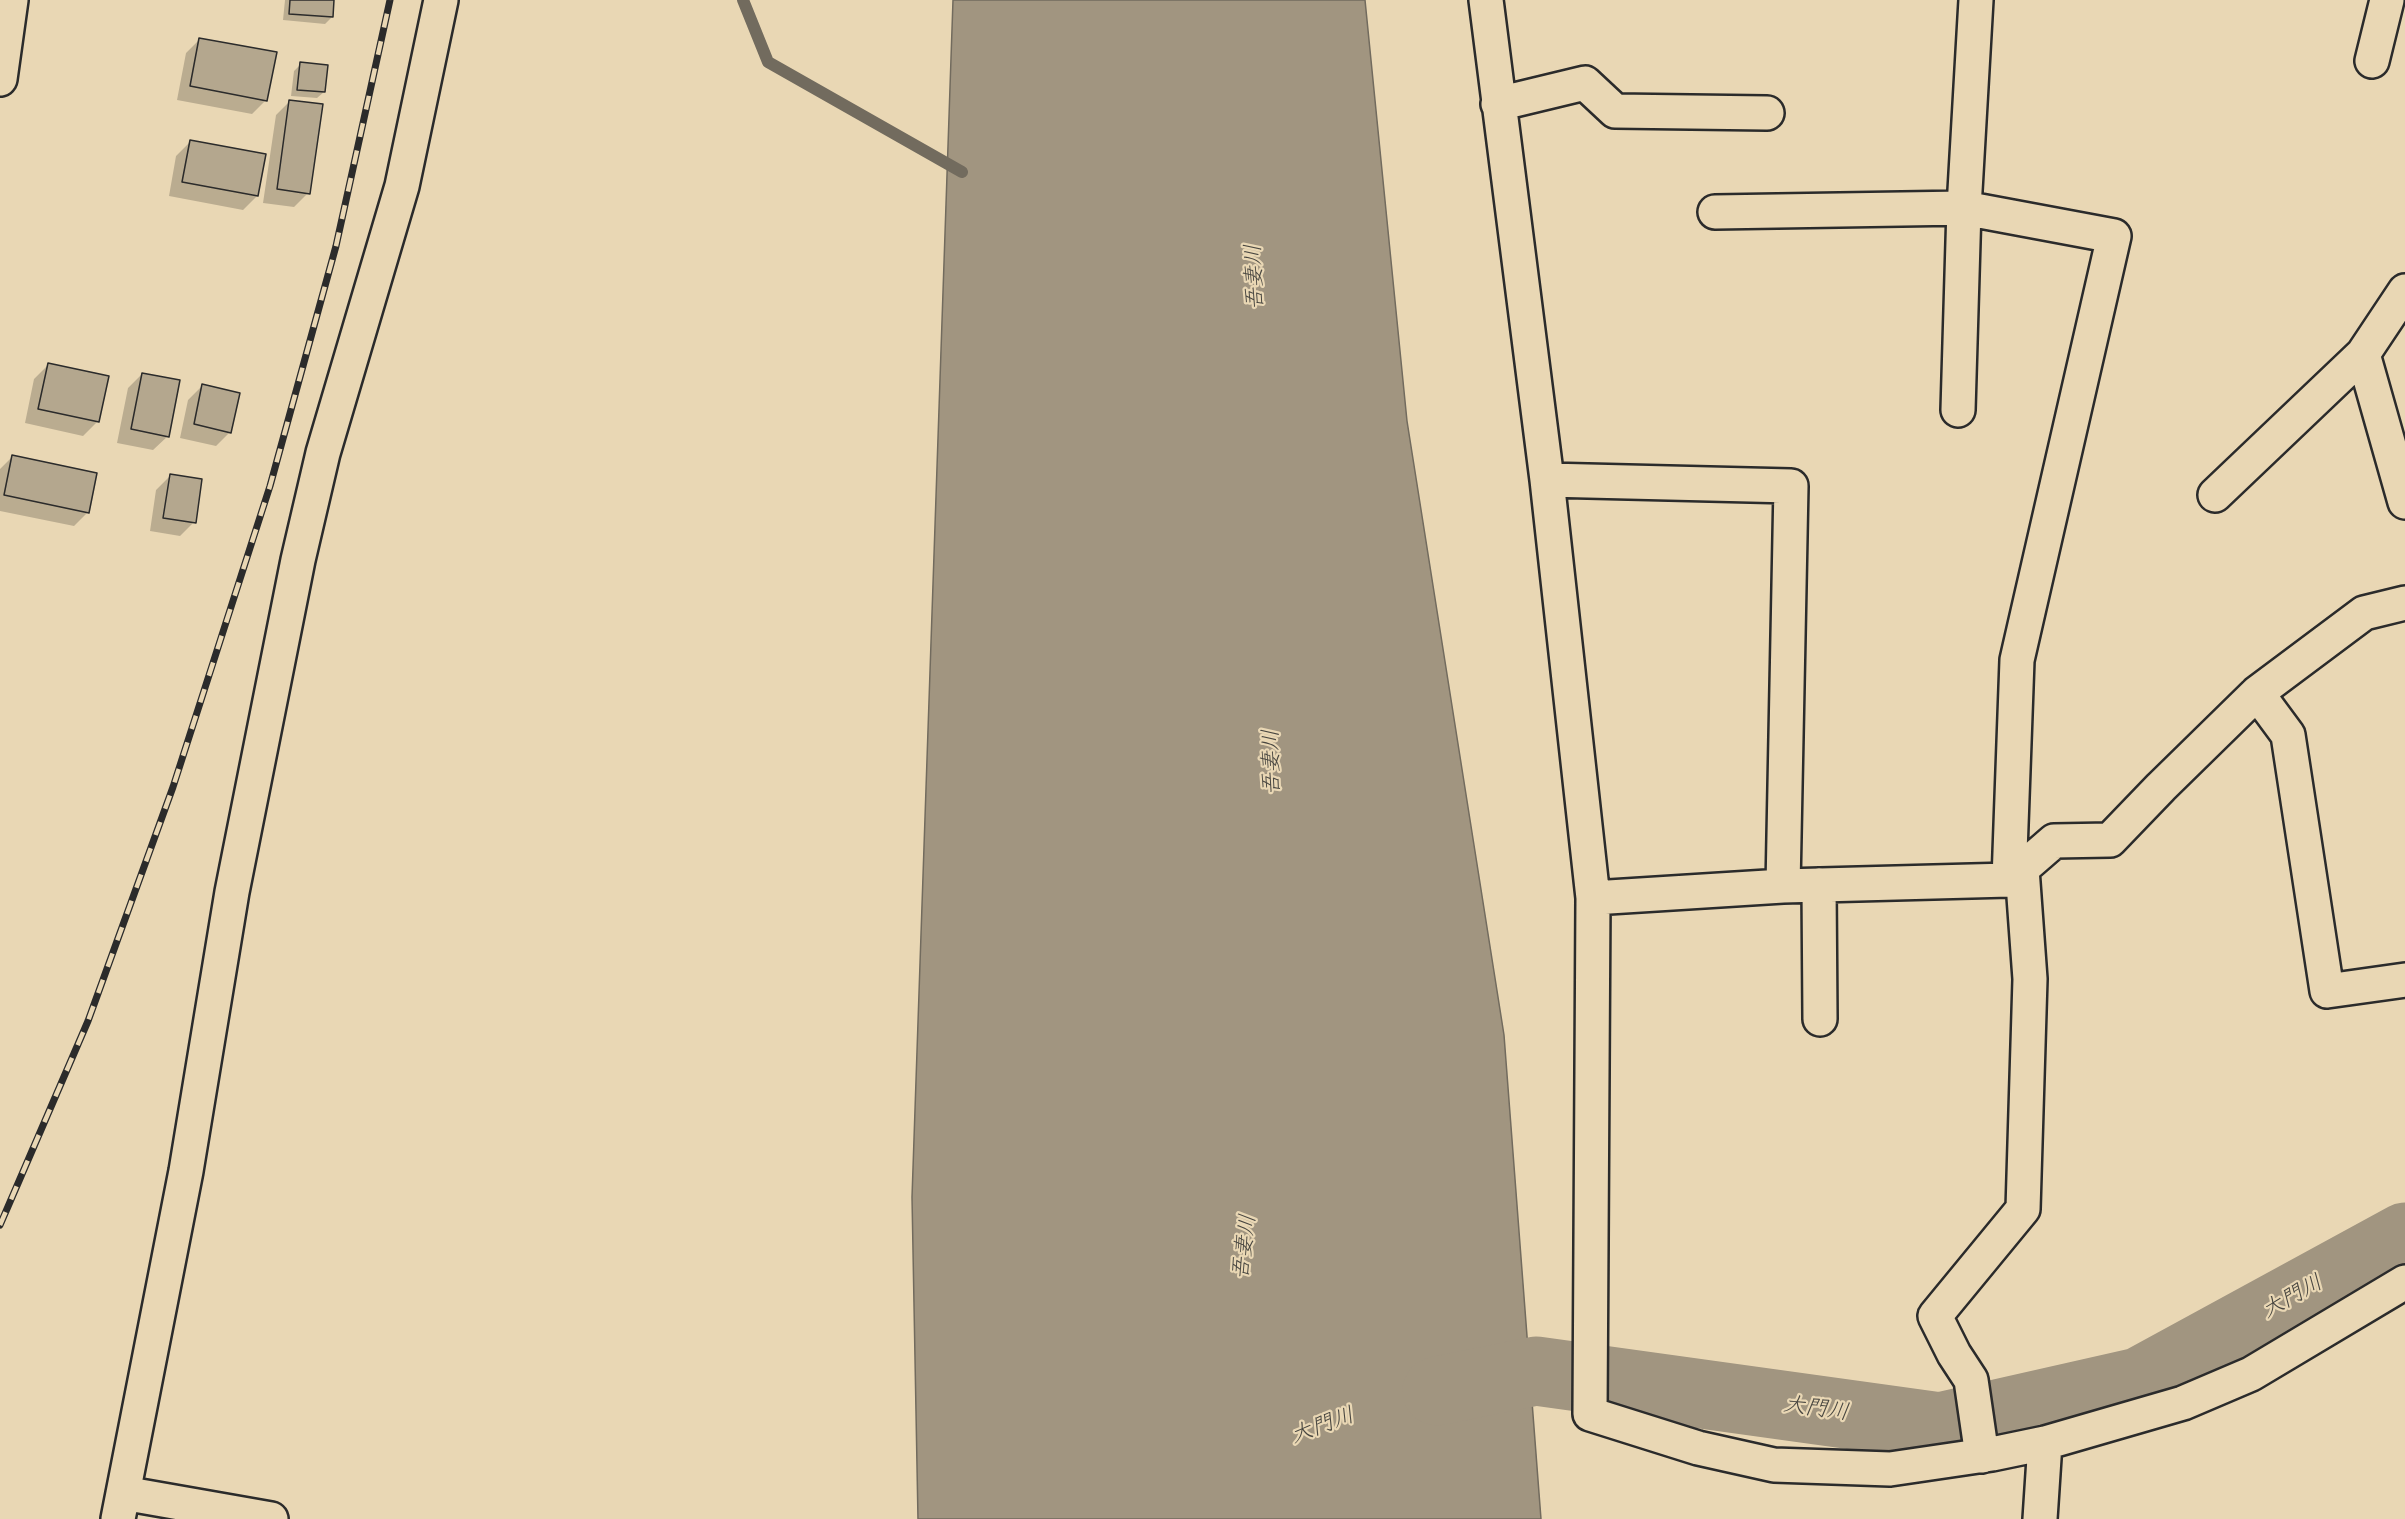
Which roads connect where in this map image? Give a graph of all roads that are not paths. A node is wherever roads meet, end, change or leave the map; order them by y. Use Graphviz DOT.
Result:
graph roads {
  1 [pos="11,0"];
  2 [pos="441,0"];
  3 [pos="1486,0"];
  4 [pos="1976,0"];
  5 [pos="2387,0"];
  6 [pos="2372,61"];
  7 [pos="0,79"];
  8 [pos="1498,104"];
  9 [pos="1767,113"];
  10 [pos="1965,208"];
  11 [pos="1716,212"];
  12 [pos="2405,291"];
  13 [pos="2363,354"];
  14 [pos="1958,410"];
  15 [pos="1547,480"];
  16 [pos="2216,495"];
  17 [pos="2405,502"];
  18 [pos="2405,603"];
  19 [pos="2257,693"];
  20 [pos="2016,875"];
  21 [pos="1819,885"];
  22 [pos="1783,886"];
  23 [pos="1593,897"];
  24 [pos="2405,980"];
  25 [pos="1820,1019"];
  26 [pos="2405,1282"];
  27 [pos="2045,1443"];
  28 [pos="1982,1455"];
  29 [pos="121,1506"];
  30 [pos="271,1519"];
  31 [pos="2040,1519"];
  1 -- 7 [label="street"];
  2 -- 29 [label="street"];
  3 -- 8 [label="street"];
  4 -- 10 [label="street"];
  5 -- 6 [label="street"];
  8 -- 9 [label="street"];
  8 -- 15 [label="street"];
  10 -- 11 [label="street"];
  10 -- 14 [label="street"];
  10 -- 20 [label="street"];
  12 -- 13 [label="street"];
  13 -- 16 [label="street"];
  13 -- 17 [label="street"];
  15 -- 22 [label="street"];
  15 -- 23 [label="street"];
  18 -- 19 [label="street"];
  19 -- 20 [label="street"];
  19 -- 24 [label="street"];
  20 -- 21 [label="street"];
  20 -- 28 [label="street"];
  21 -- 22 [label="street"];
  21 -- 25 [label="street"];
  22 -- 23 [label="street"];
  23 -- 28 [label="street"];
  26 -- 27 [label="street"];
  27 -- 28 [label="street"];
  27 -- 31 [label="street"];
  29 -- 30 [label="street"];
}
